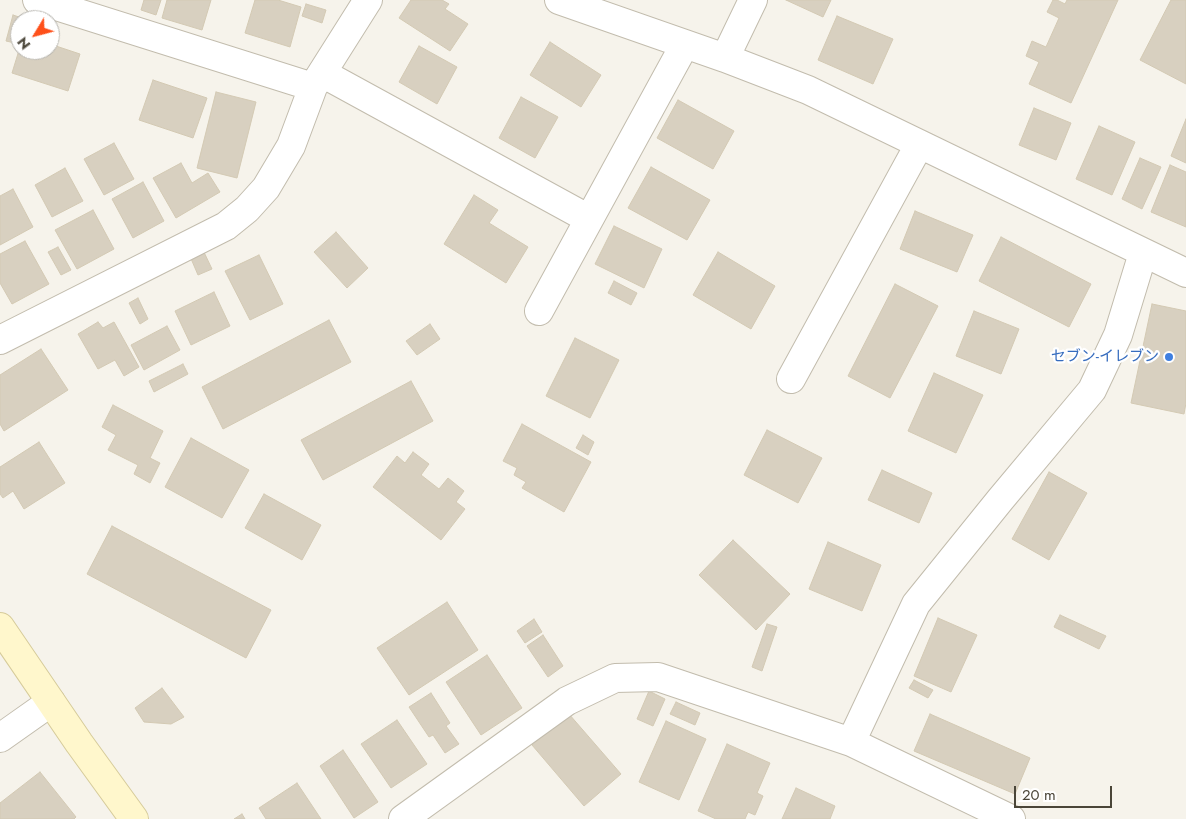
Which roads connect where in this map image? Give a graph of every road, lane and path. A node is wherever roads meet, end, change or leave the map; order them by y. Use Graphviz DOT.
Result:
graph roads {
  1 [pos="37,0"];
  2 [pos="368,0"];
  3 [pos="754,0"];
  4 [pos="567,1"];
  5 [pos="685,44"];
  6 [pos="725,58"];
  7 [pos="318,80"];
  8 [pos="919,145"];
  9 [pos="589,219"];
  10 [pos="1144,252"];
  11 [pos="1186,273"];
  12 [pos="539,311"];
  13 [pos="0,340"];
  14 [pos="791,379"];
  15 [pos="0,627"];
  16 [pos="51,702"];
  17 [pos="0,738"];
  18 [pos="851,742"];
  19 [pos="134,819"];
  20 [pos="403,819"];
  21 [pos="1011,819"];
  1 -- 7 [label="street"];
  2 -- 7 [label="street"];
  3 -- 6 [label="street"];
  4 -- 5 [label="street"];
  5 -- 6 [label="street"];
  5 -- 9 [label="street"];
  6 -- 8 [label="street"];
  7 -- 9 [label="street"];
  7 -- 13 [label="street"];
  8 -- 10 [label="street"];
  8 -- 14 [label="street"];
  9 -- 12 [label="street"];
  10 -- 11 [label="street"];
  10 -- 18 [label="street"];
  15 -- 16 [label="street"];
  16 -- 17 [label="street"];
  16 -- 19 [label="street"];
  18 -- 20 [label="street"];
  18 -- 21 [label="street"];
}
